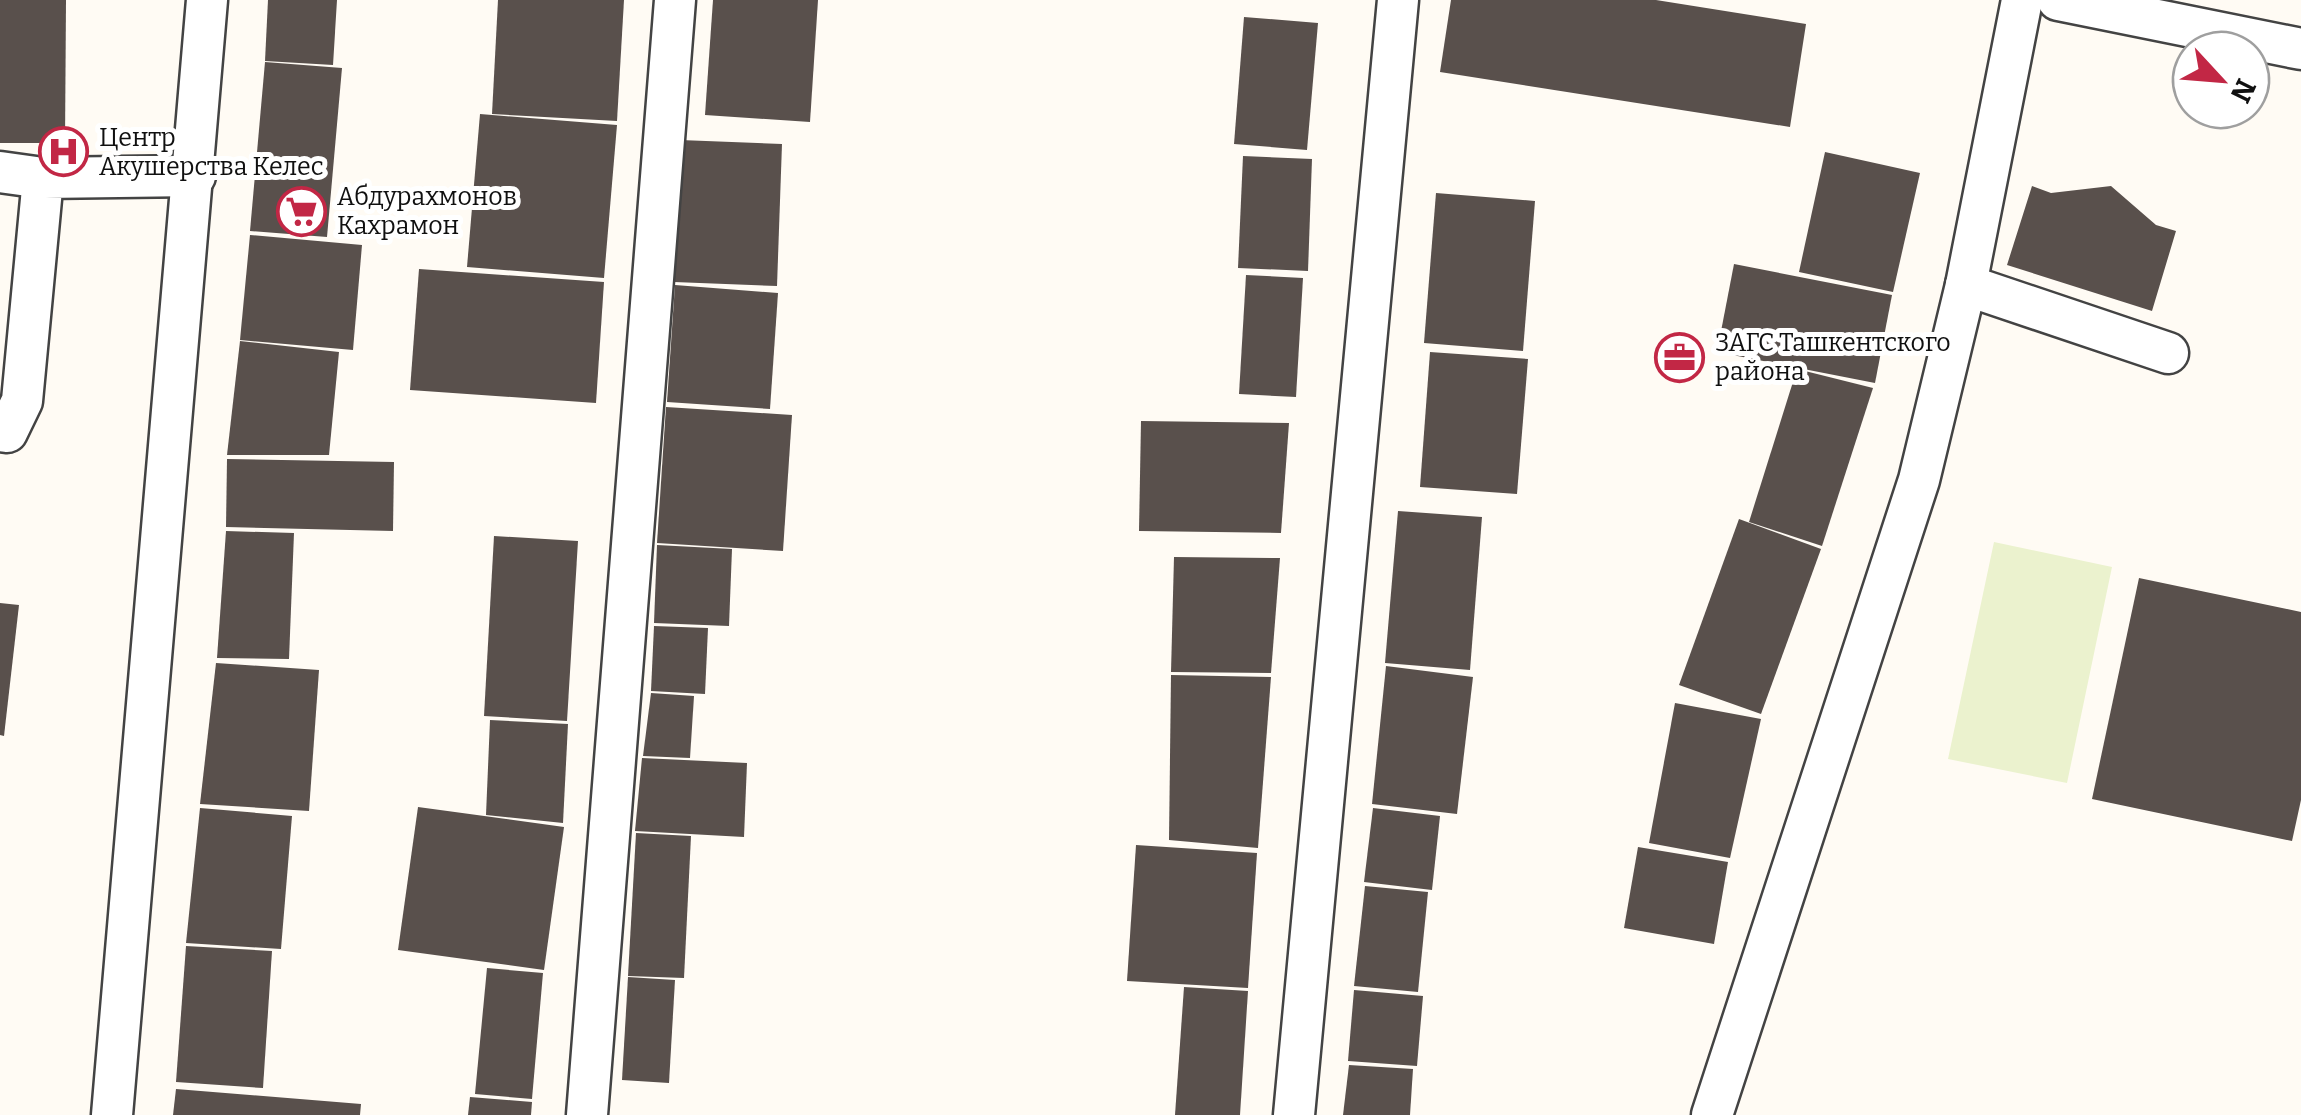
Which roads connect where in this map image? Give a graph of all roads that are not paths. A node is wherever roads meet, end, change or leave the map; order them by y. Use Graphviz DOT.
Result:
graph roads {
  1 [pos="207,0"];
  2 [pos="676,0"];
  3 [pos="1398,0"];
  4 [pos="2022,0"];
  5 [pos="2058,0"];
  6 [pos="2301,49"];
  7 [pos="0,172"];
  8 [pos="195,176"];
  9 [pos="43,178"];
  10 [pos="1966,285"];
  11 [pos="2168,353"];
  12 [pos="0,431"];
  13 [pos="112,1115"];
  14 [pos="588,1115"];
  15 [pos="1294,1115"];
  16 [pos="1712,1115"];
  1 -- 8 [label="street"];
  2 -- 14 [label="street"];
  3 -- 15 [label="street"];
  4 -- 10 [label="street"];
  5 -- 6 [label="street"];
  7 -- 9 [label="street"];
  8 -- 9 [label="street"];
  8 -- 13 [label="street"];
  9 -- 12 [label="street"];
  10 -- 11 [label="street"];
  10 -- 16 [label="street"];
}
